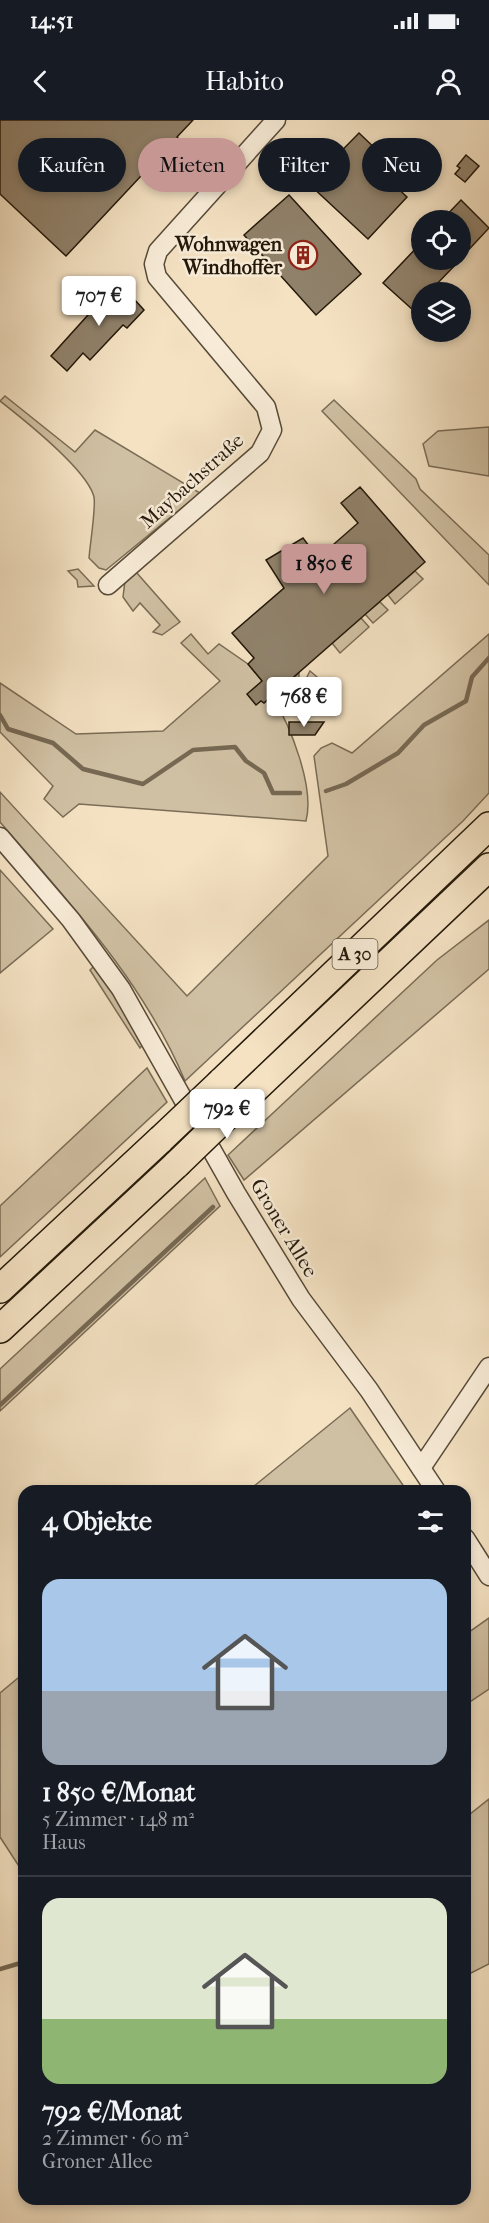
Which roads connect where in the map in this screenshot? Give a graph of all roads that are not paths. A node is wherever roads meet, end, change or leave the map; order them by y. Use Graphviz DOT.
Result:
graph roads {
  1 [pos="276,120"];
  2 [pos="108,585"];
  3 [pos="489,826"];
  4 [pos="0,837"];
  5 [pos="489,867"];
  6 [pos="0,1289"];
  7 [pos="0,1329"];
  8 [pos="489,1367"];
  9 [pos="421,1468"];
  10 [pos="432,1485"];
  11 [pos="471,1548"];
  12 [pos="489,1576"];
  1 -- 2 [label="street, Maybachstraße"];
  3 -- 6 [label="highway, A 30, bridge"];
  4 -- 9 [label="street, Groner Allee"];
  5 -- 7 [label="highway, A 30, bridge"];
  8 -- 9 [label="street"];
  9 -- 10 [label="street, Groner Allee"];
  11 -- 12 [label="street"];
}
